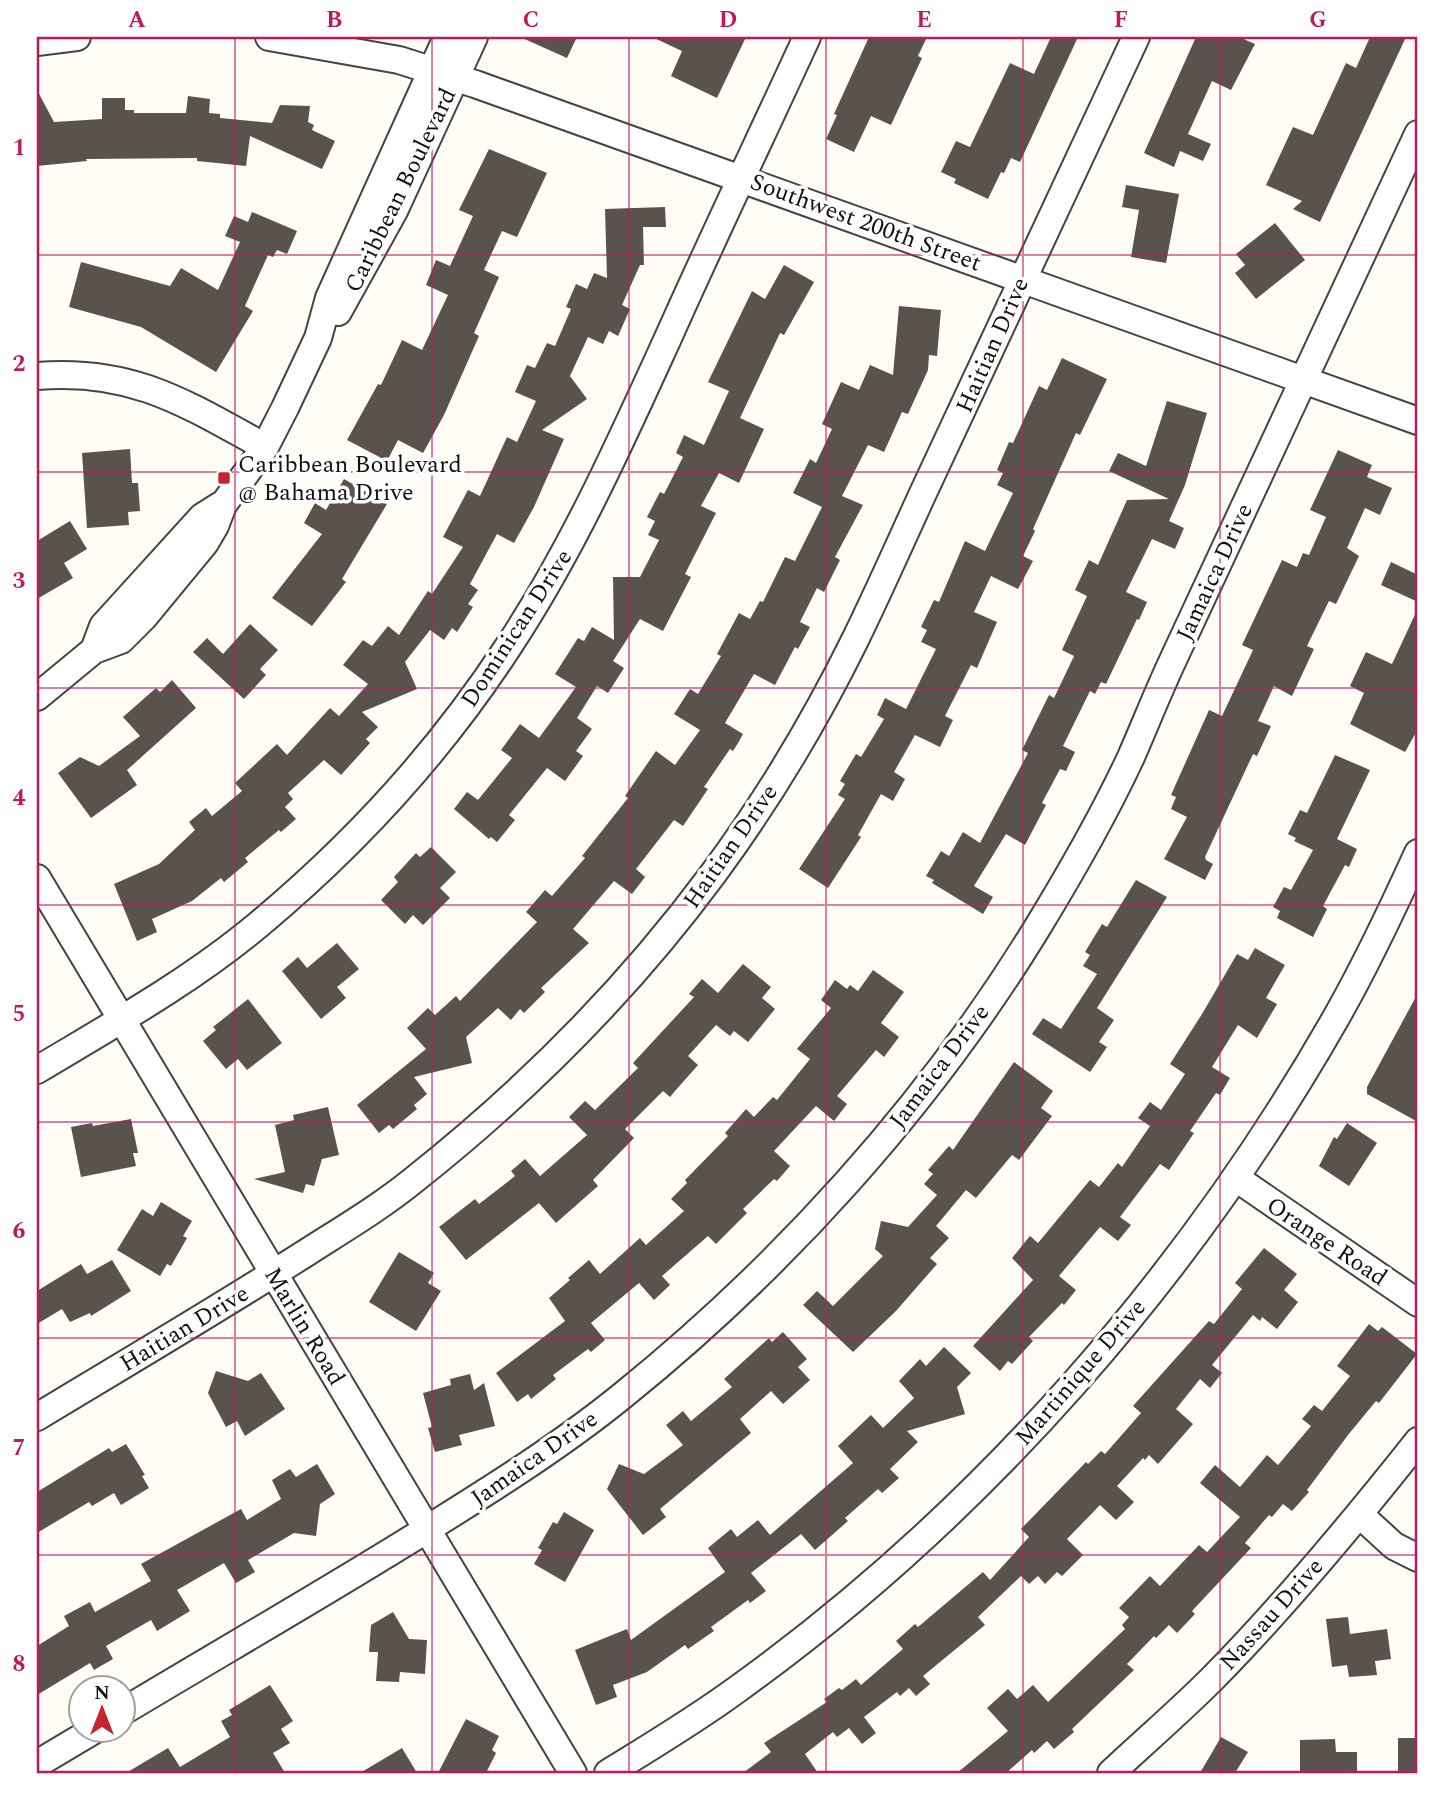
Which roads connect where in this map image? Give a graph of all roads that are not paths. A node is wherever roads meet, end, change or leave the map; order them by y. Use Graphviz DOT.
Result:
graph roads {
  1 [pos="77,37"];
  2 [pos="269,37"];
  3 [pos="447,37"];
  4 [pos="474,37"];
  5 [pos="807,37"];
  6 [pos="1136,37"];
  7 [pos="37,42"];
  8 [pos="443,74"];
  9 [pos="1418,134"];
  10 [pos="741,177"];
  11 [pos="1022,278"];
  12 [pos="37,376"];
  13 [pos="1304,380"];
  14 [pos="1418,421"];
  15 [pos="265,447"];
  16 [pos="37,697"];
  17 [pos="1418,853"];
  18 [pos="37,878"];
  19 [pos="123,1018"];
  20 [pos="37,1070"];
  21 [pos="1236,1178"];
  22 [pos="274,1274"];
  23 [pos="1418,1303"];
  24 [pos="37,1417"];
  25 [pos="1418,1441"];
  26 [pos="1359,1514"];
  27 [pos="427,1529"];
  28 [pos="1418,1558"];
  29 [pos="136,1704"];
  30 [pos="71,1744"];
  31 [pos="37,1764"];
  32 [pos="573,1773"];
  33 [pos="608,1773"];
  34 [pos="1111,1773"];
  1 -- 7 [label="street"];
  2 -- 8 [label="street, Southwest 200th Street"];
  3 -- 8 [label="street, Caribbean Boulevard"];
  4 -- 8 [label="street, Caribbean Boulevard"];
  5 -- 10 [label="street, Dominican Drive"];
  6 -- 11 [label="street, Haitian Drive"];
  8 -- 10 [label="street, Southwest 200th Street"];
  8 -- 15 [label="street, Caribbean Boulevard"];
  9 -- 13 [label="street, Jamaica Drive"];
  10 -- 11 [label="street, Southwest 200th Street"];
  10 -- 19 [label="street, Dominican Drive"];
  11 -- 13 [label="street, Southwest 200th Street"];
  11 -- 22 [label="street, Haitian Drive"];
  12 -- 15 [label="street"];
  13 -- 14 [label="street, Southwest 200th Street"];
  13 -- 27 [label="street, Jamaica Drive"];
  15 -- 16 [label="street, Caribbean Boulevard"];
  17 -- 21 [label="street, Martinique Drive"];
  18 -- 19 [label="street, Marlin Road"];
  19 -- 20 [label="street, Dominican Drive"];
  19 -- 22 [label="street, Marlin Road"];
  21 -- 23 [label="street, Orange Road"];
  21 -- 33 [label="street, Martinique Drive"];
  22 -- 24 [label="street, Haitian Drive"];
  22 -- 27 [label="street, Marlin Road"];
  25 -- 26 [label="street, Nassau Drive"];
  26 -- 28 [label="street"];
  26 -- 34 [label="street, Nassau Drive"];
  27 -- 29 [label="street, Jamaica Drive"];
  27 -- 32 [label="street, Marlin Road"];
  30 -- 31 [label="street"];
}
